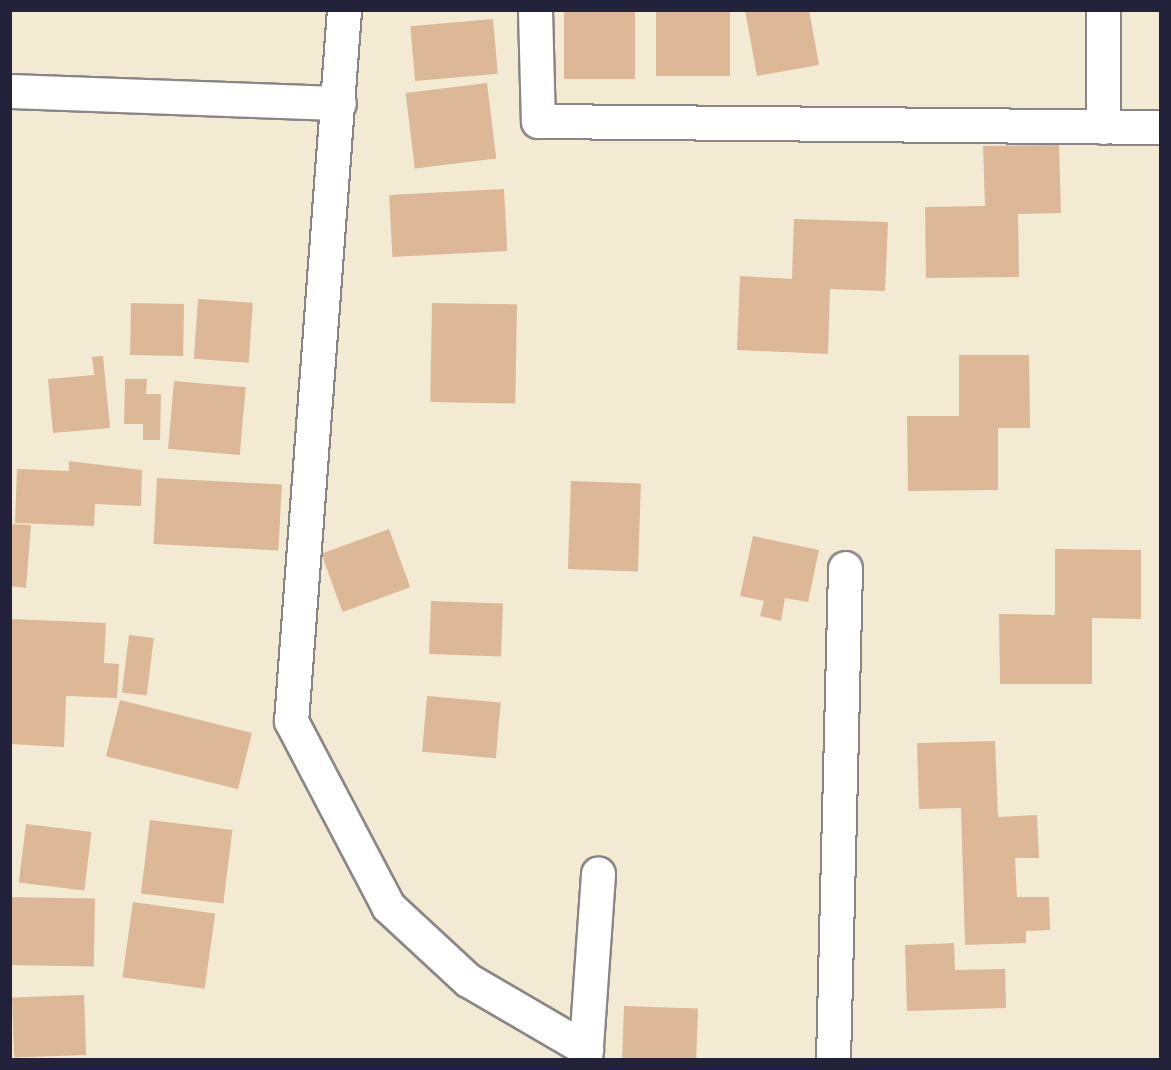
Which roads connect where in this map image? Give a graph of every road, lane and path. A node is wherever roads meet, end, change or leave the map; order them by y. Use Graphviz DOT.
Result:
graph roads {
  1 [pos="344,10"];
  2 [pos="535,10"];
  3 [pos="1103,10"];
  4 [pos="10,91"];
  5 [pos="339,103"];
  6 [pos="1103,127"];
  7 [pos="1161,127"];
  8 [pos="845,568"];
  9 [pos="598,873"];
  10 [pos="585,1054"];
  11 [pos="833,1059"];
  1 -- 5 [label="street"];
  2 -- 6 [label="street"];
  3 -- 6 [label="street"];
  4 -- 5 [label="street"];
  5 -- 10 [label="street"];
  6 -- 7 [label="street"];
  8 -- 11 [label="street"];
  9 -- 10 [label="street"];
}
